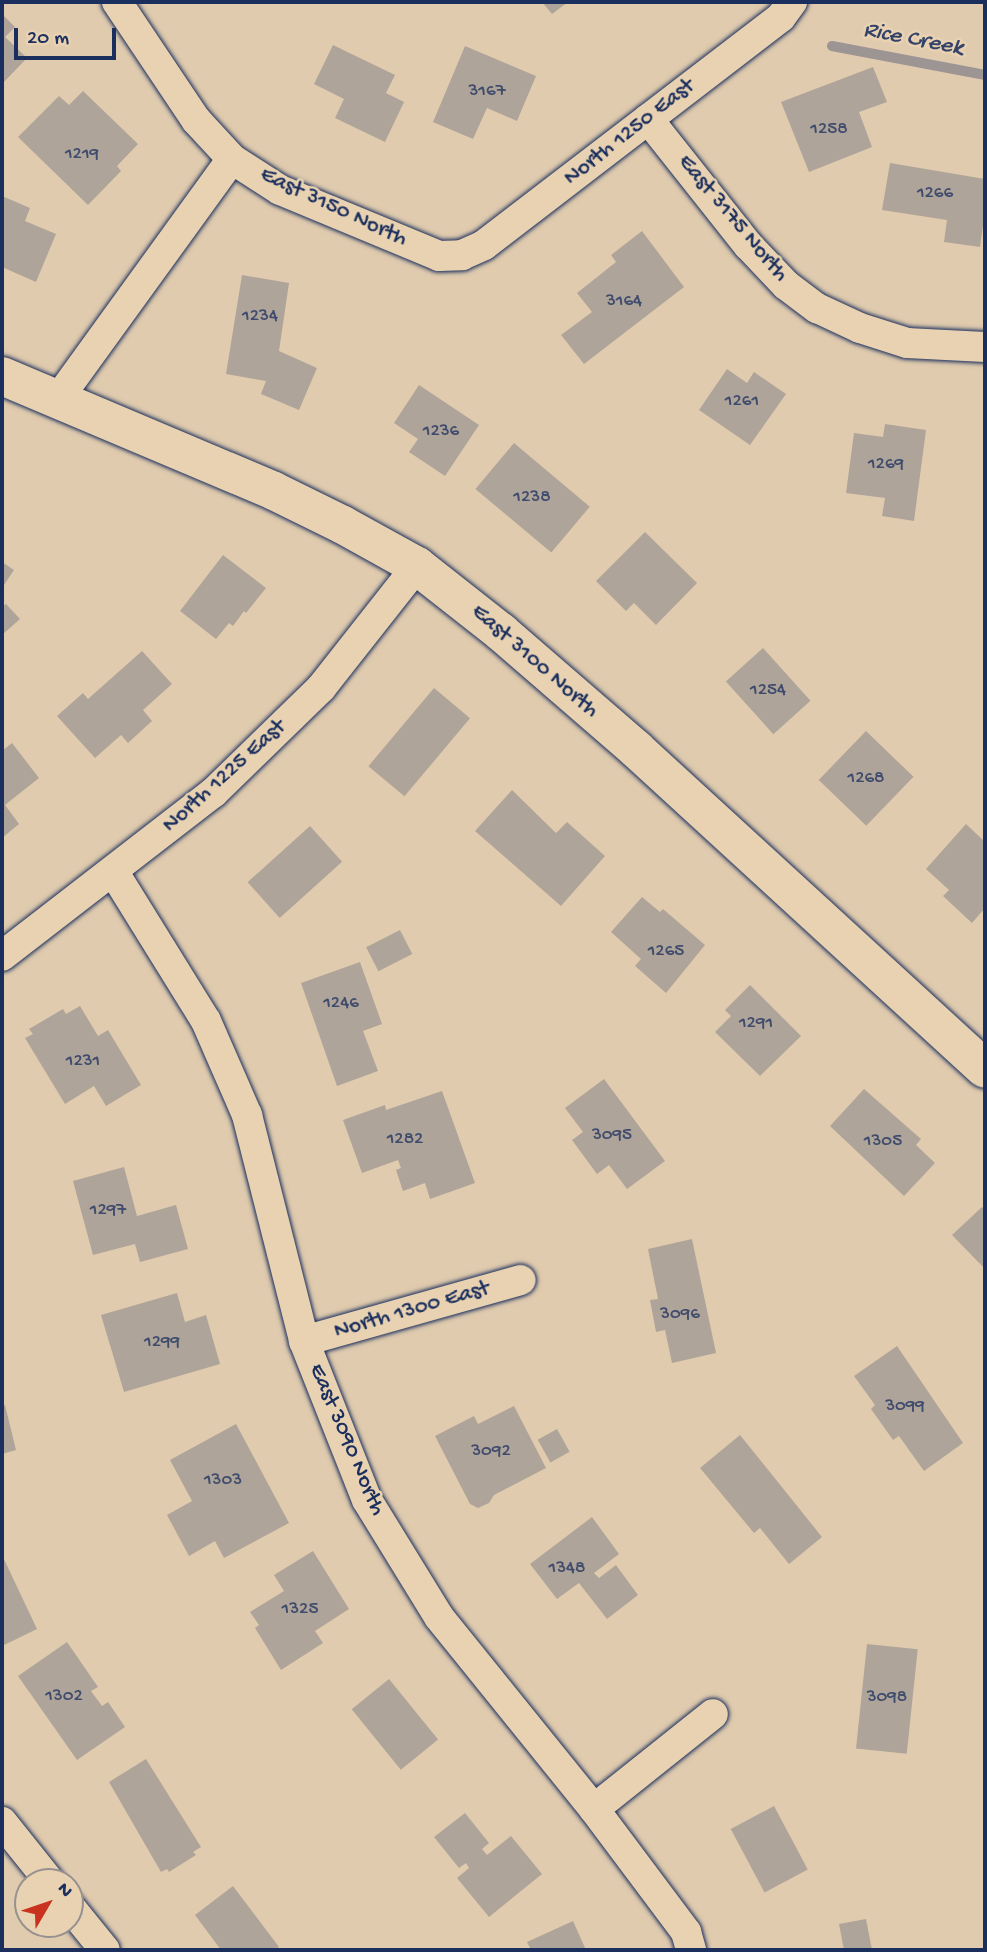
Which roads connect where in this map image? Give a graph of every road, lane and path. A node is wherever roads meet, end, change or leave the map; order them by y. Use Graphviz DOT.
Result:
graph roads {
  1 [pos="117,2"];
  2 [pos="792,2"];
  3 [pos="648,119"];
  4 [pos="232,159"];
  5 [pos="462,255"];
  6 [pos="985,347"];
  7 [pos="2,376"];
  8 [pos="58,399"];
  9 [pos="417,566"];
  10 [pos="113,871"];
  11 [pos="2,956"];
  12 [pos="985,1069"];
  13 [pos="521,1280"];
  14 [pos="304,1341"];
  15 [pos="713,1714"];
  16 [pos="594,1809"];
  17 [pos="2,1822"];
  18 [pos="39,1868"];
  19 [pos="84,1924"];
  20 [pos="105,1950"];
  21 [pos="691,1950"];
  1 -- 4 [label="street, East 3150 North"];
  2 -- 3 [label="street, North 1250 East"];
  3 -- 5 [label="street, North 1250 East"];
  3 -- 6 [label="street, East 3175 North"];
  4 -- 5 [label="street, East 3150 North"];
  4 -- 8 [label="street"];
  7 -- 8 [label="main road, East 3100 North"];
  8 -- 9 [label="main road, East 3100 North"];
  9 -- 10 [label="street, North 1225 East"];
  9 -- 12 [label="main road, East 3100 North"];
  10 -- 11 [label="street, North 1225 East"];
  10 -- 14 [label="street, East 3090 North"];
  13 -- 14 [label="street, North 1300 East"];
  14 -- 16 [label="street, East 3090 North"];
  15 -- 16 [label="street"];
  16 -- 21 [label="street, East 3090 North"];
  17 -- 18 [label="street"];
  19 -- 20 [label="street"];
}
